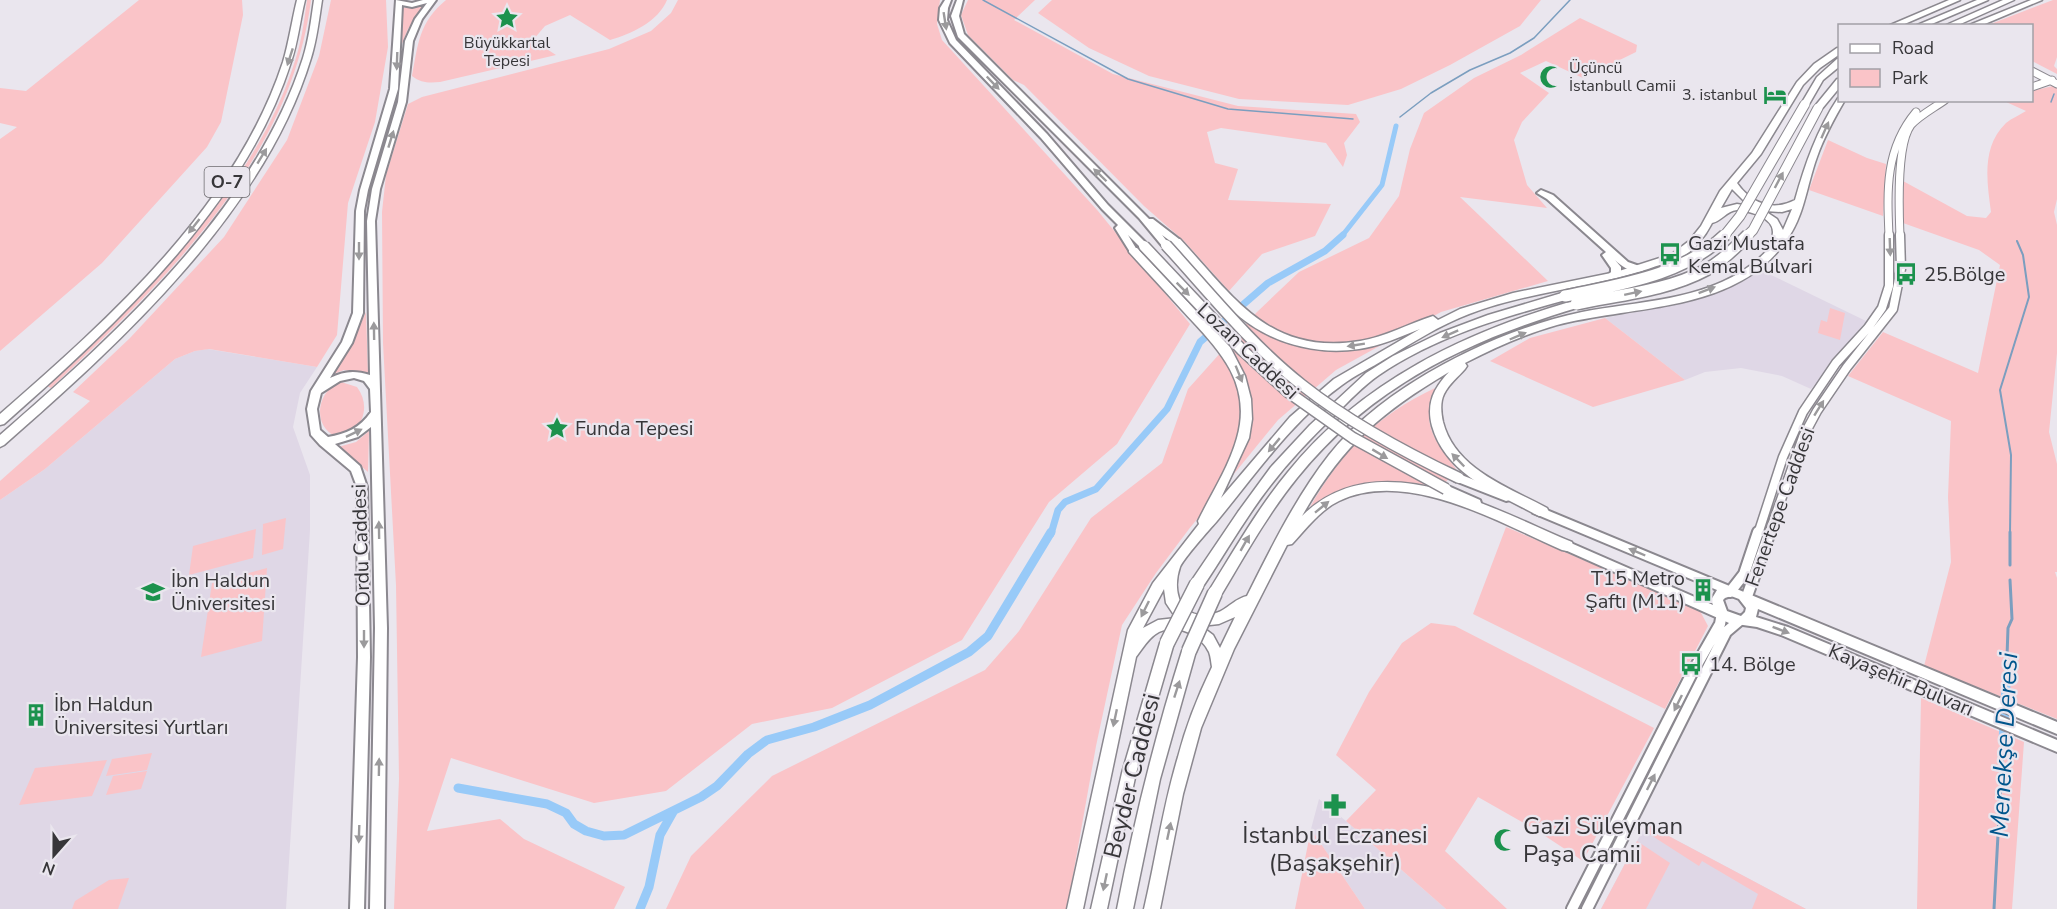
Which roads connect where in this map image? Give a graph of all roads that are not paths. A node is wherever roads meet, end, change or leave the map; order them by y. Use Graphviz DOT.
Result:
graph roads {
  1 [pos="301,0"];
  2 [pos="318,0"];
  3 [pos="432,0"];
  4 [pos="441,0"];
  5 [pos="948,0"];
  6 [pos="960,0"];
  7 [pos="1957,0"];
  8 [pos="1984,0"];
  9 [pos="2010,0"];
  10 [pos="2028,0"];
  11 [pos="2038,0"];
  12 [pos="400,1"];
  13 [pos="1897,24"];
  14 [pos="1909,24"];
  15 [pos="1924,24"];
  16 [pos="1953,24"];
  17 [pos="1974,24"];
  18 [pos="1975,24"];
  19 [pos="416,25"];
  20 [pos="1838,51"];
  21 [pos="1838,62"];
  22 [pos="2033,66"];
  23 [pos="2033,72"];
  24 [pos="2043,77"];
  25 [pos="2055,80"];
  26 [pos="2033,81"];
  27 [pos="1838,82"];
  28 [pos="2033,86"];
  29 [pos="1840,102"];
  30 [pos="1930,102"];
  31 [pos="1942,102"];
  32 [pos="1732,183"];
  33 [pos="1801,201"];
  34 [pos="1705,227"];
  35 [pos="1171,243"];
  36 [pos="1139,248"];
  37 [pos="1774,249"];
  38 [pos="1638,269"];
  39 [pos="1612,276"];
  40 [pos="149,301"];
  41 [pos="1464,312"];
  42 [pos="97,332"];
  43 [pos="1465,361"];
  44 [pos="1837,362"];
  45 [pos="1846,367"];
  46 [pos="375,390"];
  47 [pos="316,391"];
  48 [pos="0,411"];
  49 [pos="375,411"];
  50 [pos="0,421"];
  51 [pos="0,442"];
  52 [pos="324,442"];
  53 [pos="0,453"];
  54 [pos="1543,512"];
  55 [pos="1199,533"];
  56 [pos="1567,546"];
  57 [pos="1280,547"];
  58 [pos="1176,563"];
  59 [pos="1730,591"];
  60 [pos="1252,594"];
  61 [pos="1746,599"];
  62 [pos="1722,614"];
  63 [pos="1741,621"];
  64 [pos="1127,661"];
  65 [pos="1218,668"];
  66 [pos="2057,728"];
  67 [pos="2057,746"];
  68 [pos="357,909"];
  69 [pos="377,909"];
  70 [pos="1075,909"];
  71 [pos="1099,909"];
  72 [pos="1125,909"];
  73 [pos="1152,909"];
  74 [pos="1572,909"];
  75 [pos="1587,909"];
  1 -- 42 [label="highway, O-7, one-way"];
  40 -- 2 [label="highway, O-7, one-way"];
  3 -- 12 [label="main road, Ordu Caddesi"];
  3 -- 19 [label="main road, Ordu Caddesi"];
  4 -- 19 [label="main road"];
  5 -- 36 [label="main road, one-way"];
  35 -- 6 [label="main road, Lozan Caddesi, one-way"];
  7 -- 13 [label="highway"];
  7 -- 14 [label="highway"];
  8 -- 15 [label="highway"];
  9 -- 16 [label="highway"];
  10 -- 17 [label="highway"];
  11 -- 18 [label="highway"];
  12 -- 47 [label="main road, Ordu Caddesi, one-way"];
  46 -- 19 [label="main road, Ordu Caddesi, one-way"];
  20 -- 32 [label="highway"];
  21 -- 71 [label="highway, Beyder Caddesi, one-way, bridge"];
  22 -- 25 [label="street"];
  23 -- 24 [label="street"];
  24 -- 25 [label="street"];
  24 -- 26 [label="street"];
  25 -- 28 [label="street"];
  72 -- 27 [label="highway, Beyder Caddesi, one-way, bridge"];
  33 -- 29 [label="highway, one-way"];
  30 -- 44 [label="street, Fenertepe Caddesi, one-way"];
  31 -- 45 [label="street, Fenertepe Caddesi"];
  32 -- 33 [label="highway"];
  32 -- 34 [label="highway"];
  33 -- 37 [label="highway"];
  34 -- 37 [label="highway"];
  34 -- 38 [label="highway"];
  41 -- 35 [label="highway, one-way"];
  35 -- 54 [label="main road, Lozan Caddesi, bridge"];
  36 -- 55 [label="highway, one-way"];
  36 -- 56 [label="main road, Lozan Caddesi, one-way, bridge"];
  43 -- 37 [label="highway, one-way"];
  38 -- 39 [label="highway"];
  38 -- 39 [label="main road"];
  39 -- 41 [label="highway"];
  40 -- 51 [label="highway, O-7"];
  40 -- 53 [label="highway"];
  41 -- 55 [label="highway, one-way"];
  42 -- 48 [label="highway"];
  42 -- 50 [label="highway, O-7"];
  54 -- 43 [label="highway, one-way"];
  43 -- 57 [label="highway"];
  44 -- 45 [label="street"];
  44 -- 59 [label="street, Fenertepe Caddesi"];
  61 -- 45 [label="street, Fenertepe Caddesi, one-way"];
  46 -- 47 [label="main road"];
  46 -- 49 [label="main road, Ordu Caddesi"];
  47 -- 52 [label="main road, Ordu Caddesi"];
  52 -- 49 [label="main road, one-way"];
  69 -- 49 [label="main road, Ordu Caddesi, one-way"];
  52 -- 68 [label="main road, Ordu Caddesi, one-way"];
  59 -- 54 [label="main road, Lozan Caddesi, one-way"];
  55 -- 58 [label="highway"];
  57 -- 56 [label="highway, one-way"];
  56 -- 62 [label="main road, Lozan Caddesi"];
  57 -- 60 [label="highway"];
  58 -- 60 [label="highway"];
  58 -- 64 [label="highway, one-way"];
  59 -- 61 [label="main road"];
  59 -- 62 [label="main road"];
  60 -- 65 [label="highway"];
  61 -- 63 [label="main road"];
  61 -- 66 [label="main road, Kayaşehir Bulvarı"];
  62 -- 63 [label="main road"];
  62 -- 74 [label="street, one-way"];
  63 -- 67 [label="main road, Kayaşehir Bulvarı, one-way"];
  75 -- 63 [label="street, one-way"];
  64 -- 65 [label="highway"];
  64 -- 70 [label="highway, one-way"];
  73 -- 65 [label="highway, one-way"];
}
